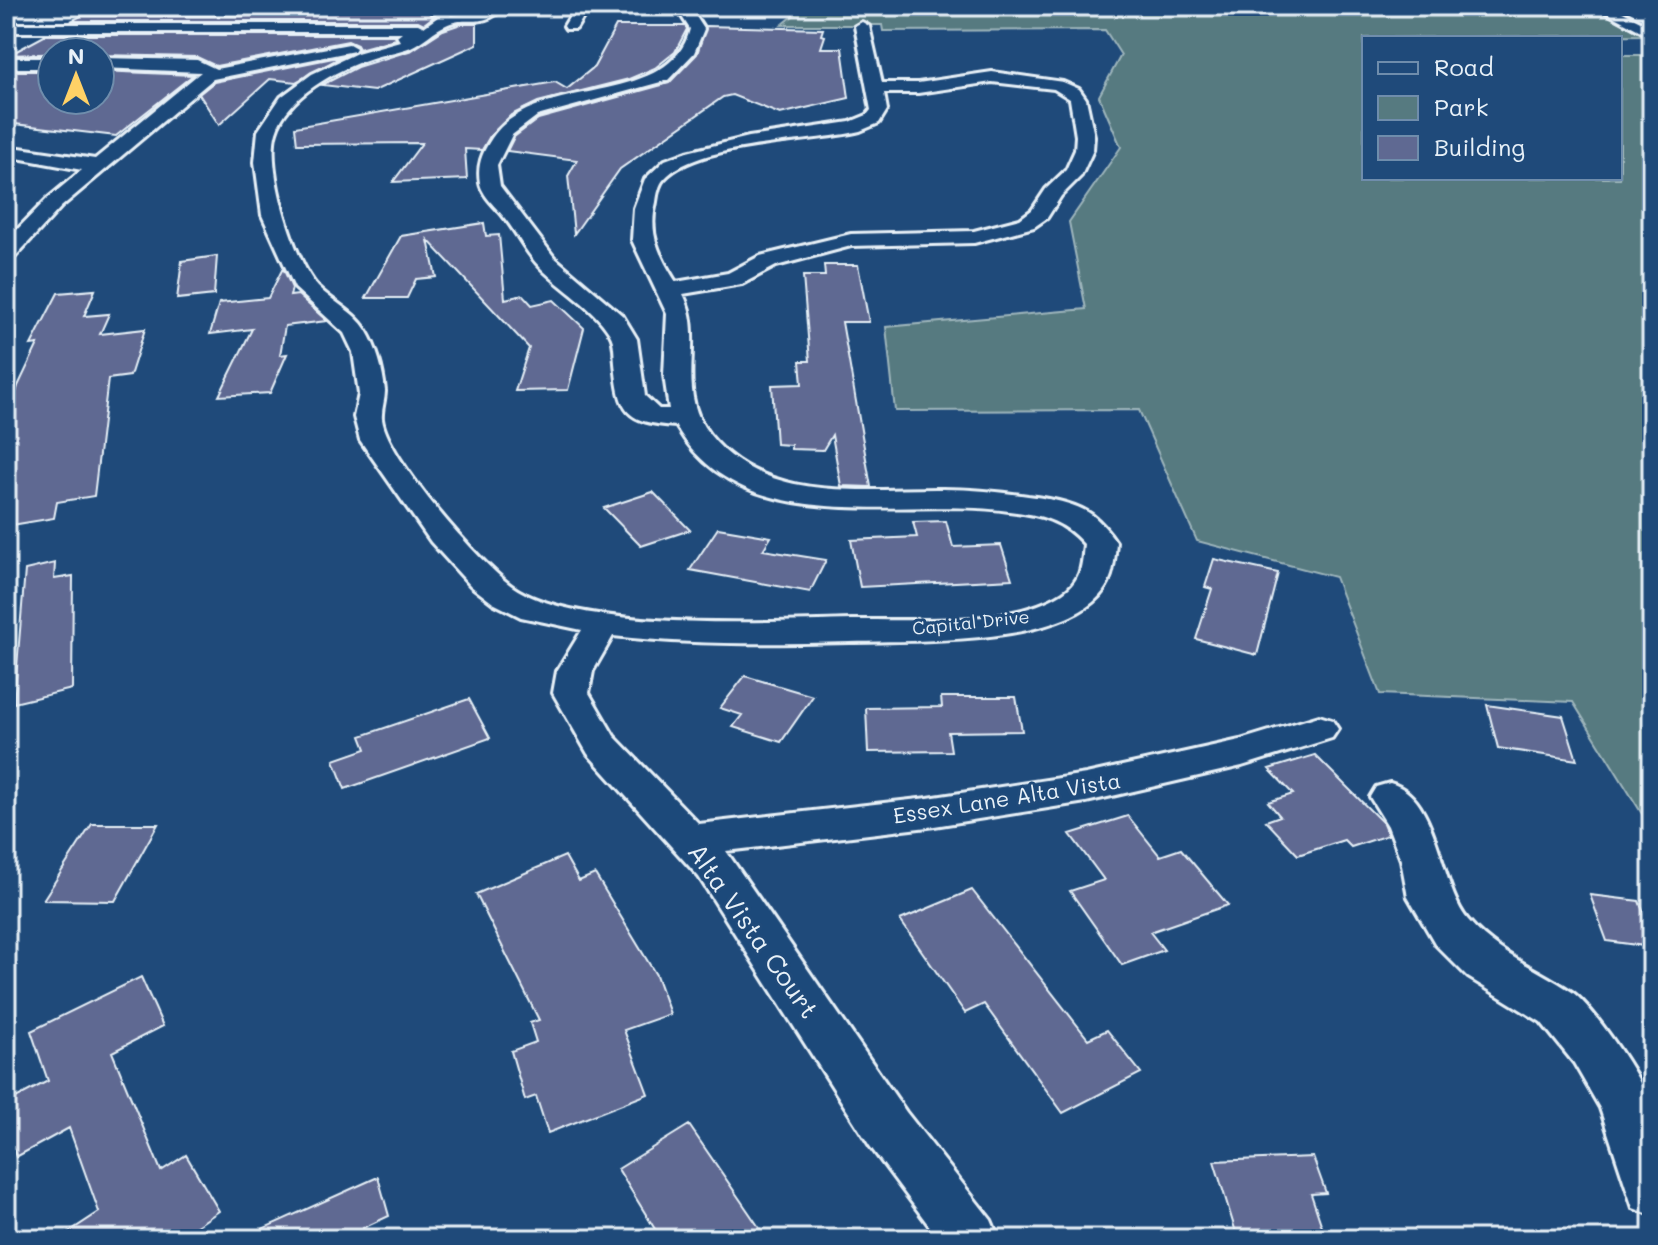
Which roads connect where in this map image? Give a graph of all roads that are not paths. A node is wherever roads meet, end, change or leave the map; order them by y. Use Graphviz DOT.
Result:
graph roads {
  1 [pos="499,6"];
  2 [pos="583,6"];
  3 [pos="682,6"];
  4 [pos="1601,6"];
  5 [pos="434,22"];
  6 [pos="571,26"];
  7 [pos="862,26"];
  8 [pos="6,28"];
  9 [pos="1652,33"];
  10 [pos="6,63"];
  11 [pos="36,63"];
  12 [pos="116,63"];
  13 [pos="208,75"];
  14 [pos="874,88"];
  15 [pos="6,151"];
  16 [pos="99,165"];
  17 [pos="6,253"];
  18 [pos="668,290"];
  19 [pos="686,419"];
  20 [pos="603,624"];
  21 [pos="1319,729"];
  22 [pos="1390,797"];
  23 [pos="690,840"];
  24 [pos="1652,1190"];
  25 [pos="972,1239"];
  1 -- 5 [label="street"];
  2 -- 6 [label="street"];
  3 -- 19 [label="street"];
  4 -- 9 [label="street"];
  5 -- 8 [label="street"];
  5 -- 13 [label="street"];
  5 -- 20 [label="street, Capital Drive"];
  7 -- 14 [label="street, Capital Drive"];
  10 -- 11 [label="street"];
  12 -- 13 [label="street"];
  13 -- 16 [label="street"];
  14 -- 18 [label="street, Capital Drive"];
  14 -- 18 [label="street"];
  15 -- 16 [label="street"];
  16 -- 17 [label="street"];
  18 -- 19 [label="street, Capital Drive"];
  19 -- 20 [label="street, Capital Drive"];
  20 -- 23 [label="street, Alta Vista Court"];
  21 -- 23 [label="street, Essex Lane Alta Vista"];
  22 -- 24 [label="street"];
  23 -- 25 [label="street, Alta Vista Court"];
}
